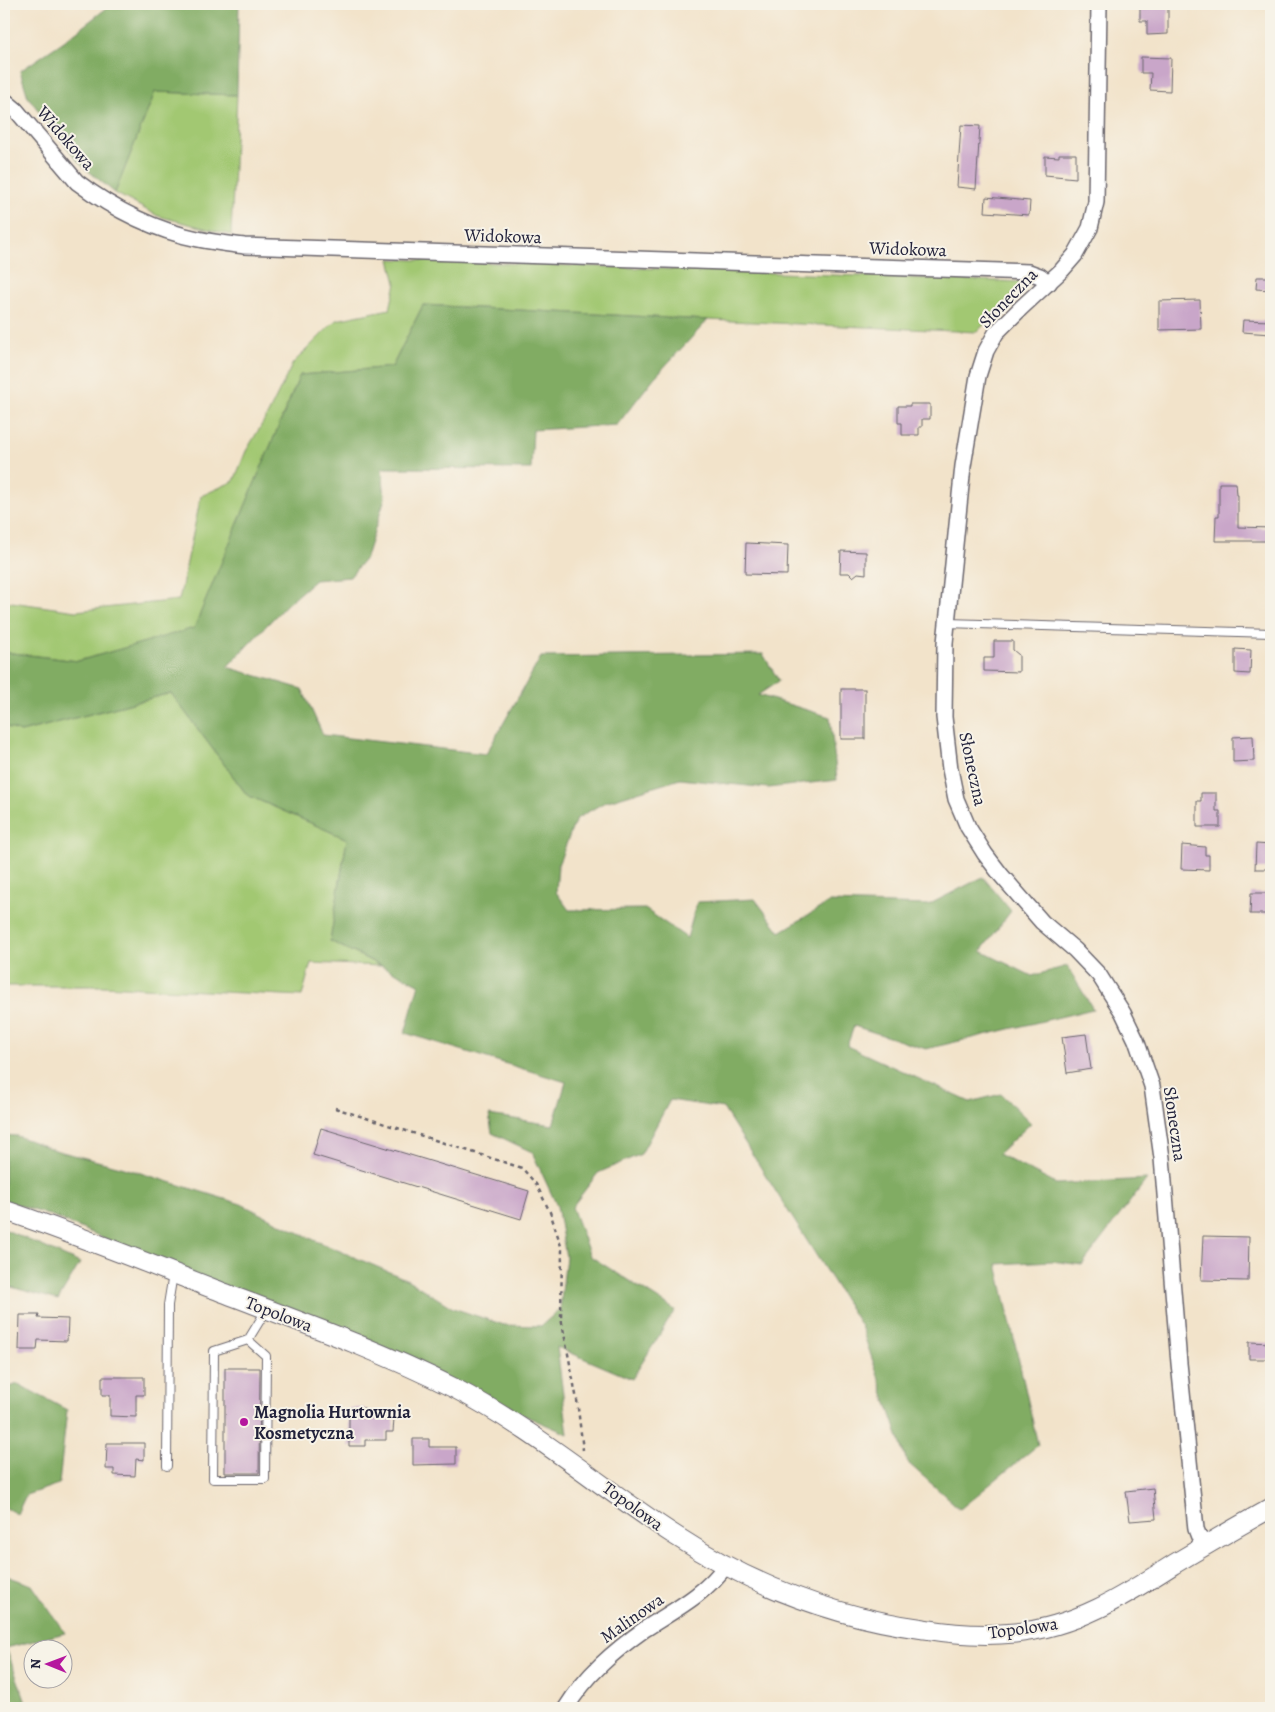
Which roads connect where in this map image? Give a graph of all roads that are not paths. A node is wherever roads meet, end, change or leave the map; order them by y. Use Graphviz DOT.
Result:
graph roads {
  1 [pos="1099,4"];
  2 [pos="4,100"];
  3 [pos="1049,283"];
  4 [pos="947,623"];
  5 [pos="1271,632"];
  6 [pos="4,1210"];
  7 [pos="173,1274"];
  8 [pos="267,1309"];
  9 [pos="248,1340"];
  10 [pos="167,1466"];
  11 [pos="1271,1508"];
  12 [pos="1203,1548"];
  13 [pos="726,1565"];
  14 [pos="566,1708"];
  1 -- 3 [label="street, Słoneczna"];
  2 -- 3 [label="street, Widokowa"];
  3 -- 4 [label="street, Słoneczna"];
  4 -- 5 [label="lane"];
  4 -- 12 [label="street, Słoneczna"];
  6 -- 7 [label="street, Topolowa"];
  7 -- 8 [label="street, Topolowa"];
  7 -- 10 [label="lane"];
  8 -- 9 [label="lane"];
  8 -- 13 [label="street, Topolowa"];
  9 -- 9 [label="lane"];
  11 -- 12 [label="street, Topolowa"];
  12 -- 13 [label="street, Topolowa"];
  13 -- 14 [label="street, Malinowa"];
}
